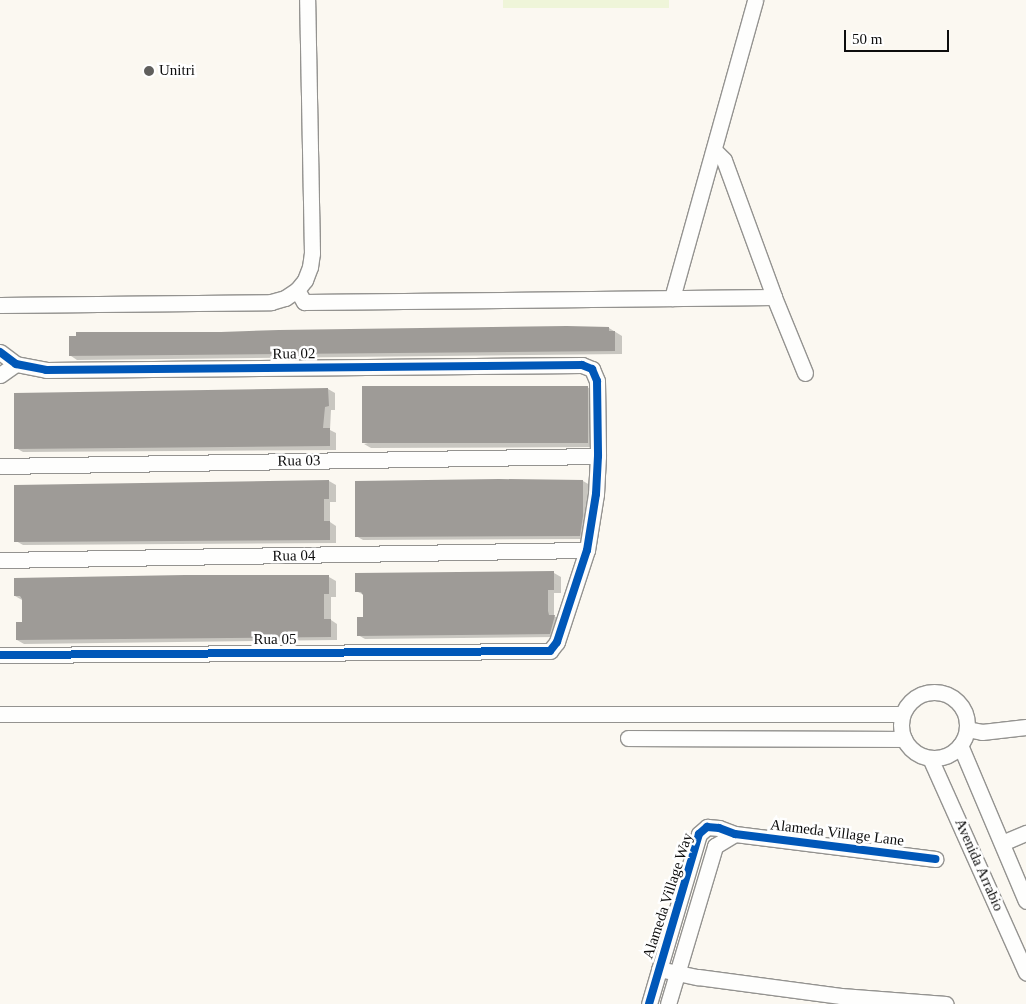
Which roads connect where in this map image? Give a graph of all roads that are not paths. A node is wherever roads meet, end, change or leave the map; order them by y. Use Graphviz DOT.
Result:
graph roads {
  1 [pos="307,0"];
  2 [pos="755,0"];
  3 [pos="714,150"];
  4 [pos="296,290"];
  5 [pos="774,297"];
  6 [pos="672,298"];
  7 [pos="0,306"];
  8 [pos="0,352"];
  9 [pos="16,364"];
  10 [pos="805,373"];
  11 [pos="0,375"];
  12 [pos="598,456"];
  13 [pos="0,466"];
  14 [pos="587,550"];
  15 [pos="0,560"];
  16 [pos="0,654"];
  17 [pos="0,714"];
  18 [pos="902,714"];
  19 [pos="1026,727"];
  20 [pos="967,729"];
  21 [pos="628,738"];
  22 [pos="904,739"];
  23 [pos="960,745"];
  24 [pos="930,758"];
  25 [pos="1026,833"];
  26 [pos="735,834"];
  27 [pos="1002,843"];
  28 [pos="935,859"];
  29 [pos="1026,900"];
  30 [pos="659,969"];
  31 [pos="678,972"];
  32 [pos="1026,973"];
  33 [pos="648,1004"];
  34 [pos="668,1004"];
  35 [pos="946,1004"];
  1 -- 4 [label="street"];
  2 -- 3 [label="street"];
  3 -- 5 [label="street"];
  3 -- 6 [label="street"];
  4 -- 6 [label="street"];
  4 -- 7 [label="street"];
  5 -- 6 [label="street"];
  5 -- 10 [label="street"];
  8 -- 9 [label="street, Rua 02"];
  9 -- 11 [label="street"];
  9 -- 12 [label="street, Rua 02"];
  12 -- 13 [label="street, Rua 03"];
  12 -- 14 [label="street"];
  14 -- 15 [label="street, Rua 04"];
  14 -- 16 [label="street, Rua 05"];
  17 -- 18 [label="street"];
  18 -- 20 [label="street"];
  18 -- 22 [label="street"];
  19 -- 20 [label="street"];
  20 -- 23 [label="street"];
  21 -- 22 [label="street"];
  22 -- 24 [label="street"];
  23 -- 24 [label="street"];
  23 -- 27 [label="street, Avenida Arrabio"];
  24 -- 32 [label="street, Avenida Arrabio"];
  25 -- 27 [label="street"];
  26 -- 28 [label="street, Alameda Village Lane"];
  26 -- 30 [label="street, Alameda Village Way"];
  26 -- 31 [label="street, Alameda Village Way"];
  27 -- 29 [label="street, Avenida Arrabio"];
  30 -- 31 [label="street"];
  30 -- 33 [label="street, Alameda Village Way"];
  31 -- 34 [label="street, Alameda Village Way"];
  31 -- 35 [label="street"];
}
